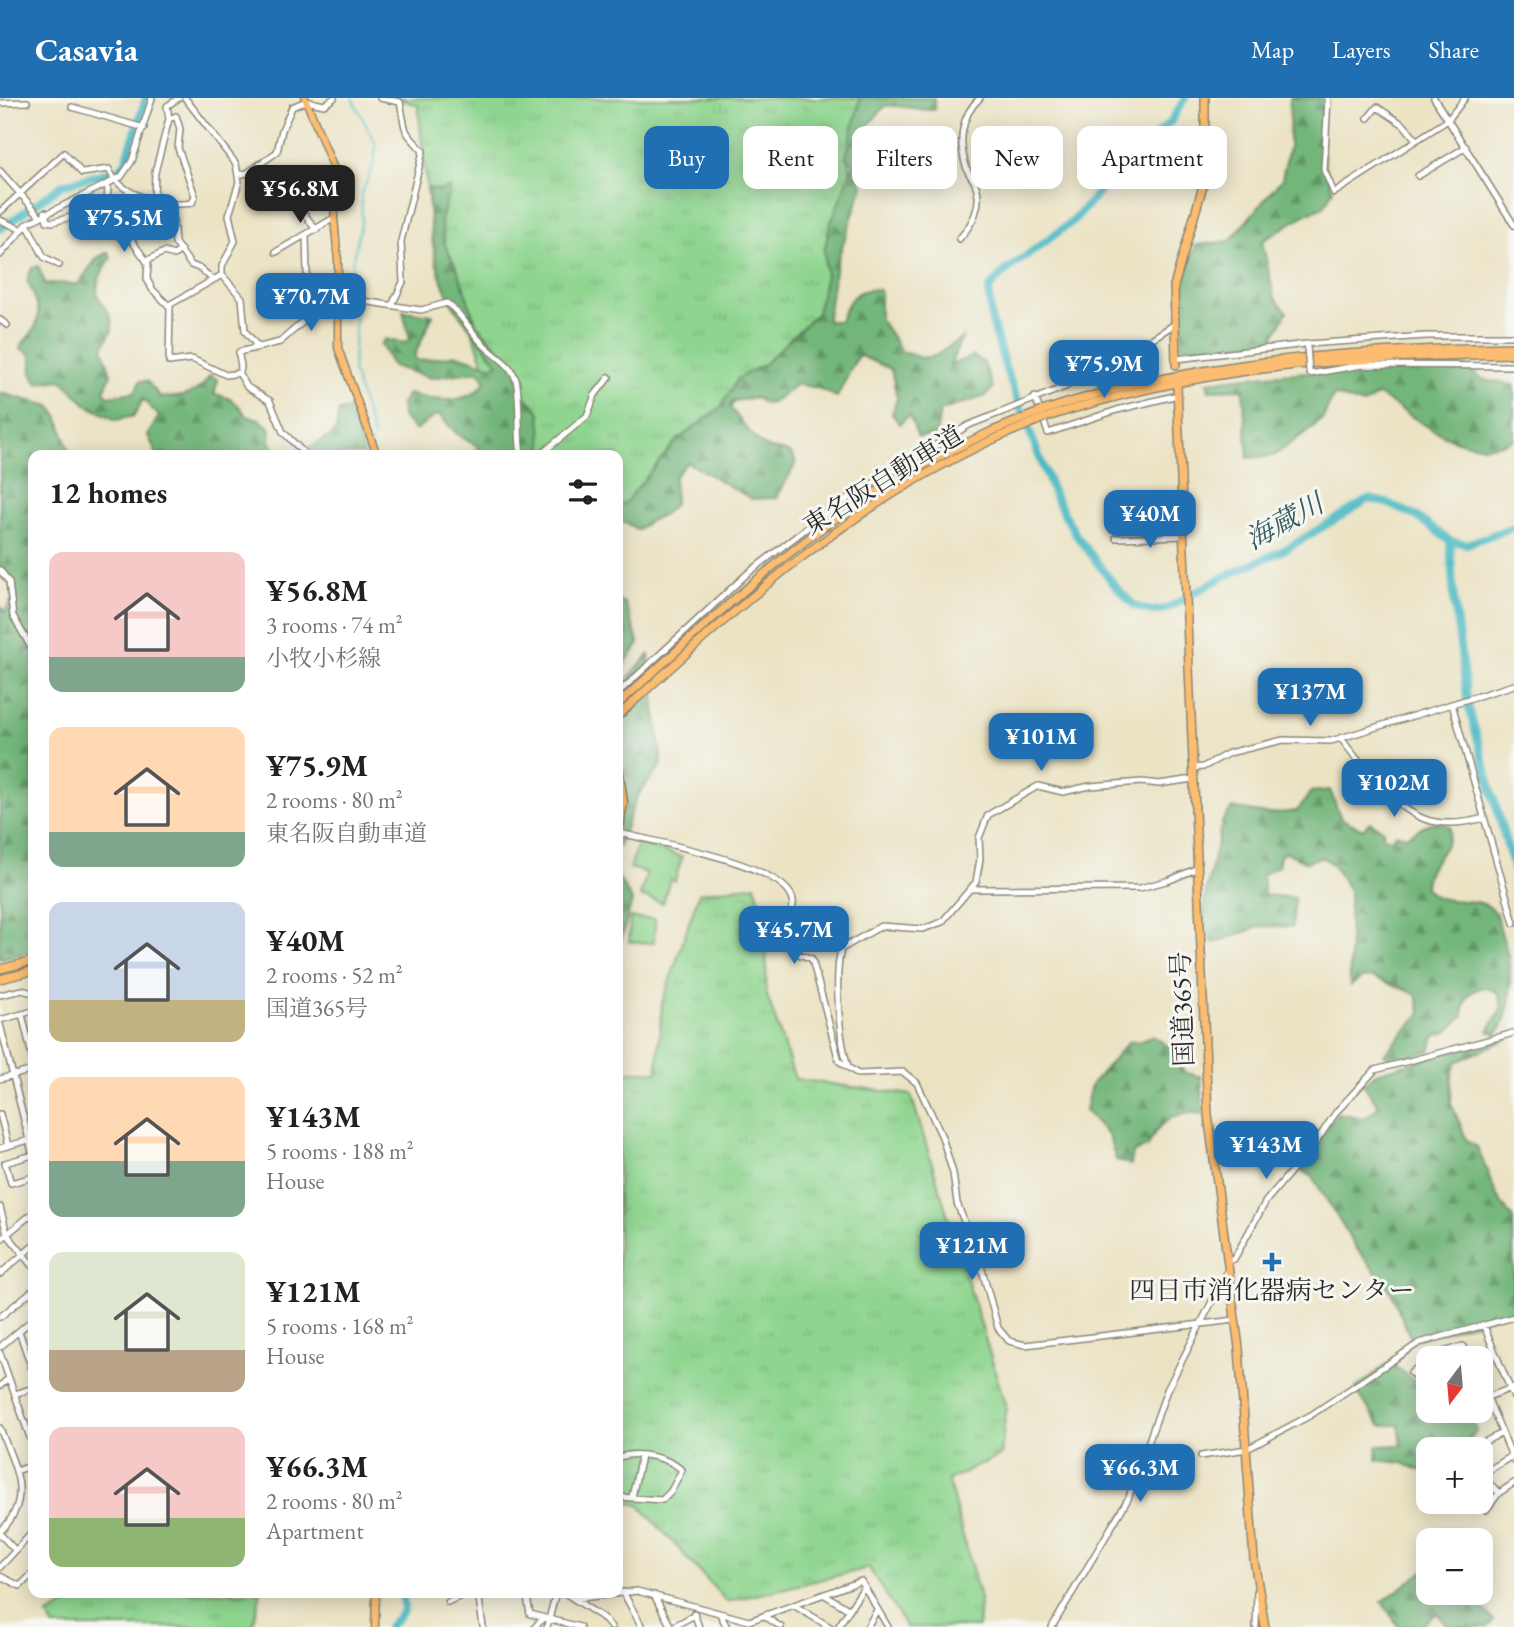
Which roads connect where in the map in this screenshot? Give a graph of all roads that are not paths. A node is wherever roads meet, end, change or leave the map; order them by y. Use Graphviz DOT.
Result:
graph roads {
  1 [pos="152,98"];
  2 [pos="179,98"];
  3 [pos="185,98"];
  4 [pos="334,98"];
  5 [pos="380,98"];
  6 [pos="980,98"];
  7 [pos="1205,98"];
  8 [pos="1328,98"];
  9 [pos="1434,98"];
  10 [pos="1465,98"];
  11 [pos="305,100"];
  12 [pos="27,102"];
  13 [pos="0,103"];
  14 [pos="72,107"];
  15 [pos="1368,118"];
  16 [pos="169,119"];
  17 [pos="1448,120"];
  18 [pos="140,127"];
  19 [pos="1416,140"];
  20 [pos="1466,147"];
  21 [pos="0,171"];
  22 [pos="238,175"];
  23 [pos="1418,176"];
  24 [pos="111,178"];
  25 [pos="20,193"];
  26 [pos="154,200"];
  27 [pos="172,203"];
  28 [pos="298,205"];
  29 [pos="107,207"];
  30 [pos="0,212"];
  31 [pos="42,214"];
  32 [pos="334,218"];
  33 [pos="47,221"];
  34 [pos="5,222"];
  35 [pos="27,224"];
  36 [pos="1514,225"];
  37 [pos="20,229"];
  38 [pos="316,230"];
  39 [pos="50,231"];
  40 [pos="306,236"];
  41 [pos="959,239"];
  42 [pos="181,250"];
  43 [pos="276,252"];
  44 [pos="0,255"];
  45 [pos="146,261"];
  46 [pos="59,265"];
  47 [pos="307,273"];
  48 [pos="222,275"];
  49 [pos="212,279"];
  50 [pos="338,281"];
  51 [pos="337,297"];
  52 [pos="393,303"];
  53 [pos="169,305"];
  54 [pos="0,320"];
  55 [pos="1175,324"];
  56 [pos="7,325"];
  57 [pos="1514,336"];
  58 [pos="1307,345"];
  59 [pos="258,347"];
  60 [pos="1514,347"];
  61 [pos="1514,354"];
  62 [pos="1176,362"];
  63 [pos="1514,366"];
  64 [pos="239,373"];
  65 [pos="609,377"];
  66 [pos="1177,391"];
  67 [pos="1032,398"];
  68 [pos="1043,415"];
  69 [pos="992,435"];
  70 [pos="301,450"];
  71 [pos="375,450"];
  72 [pos="520,450"];
  73 [pos="546,450"];
  74 [pos="1183,536"];
  75 [pos="1116,538"];
  76 [pos="0,570"];
  77 [pos="28,643"];
  78 [pos="1514,685"];
  79 [pos="623,688"];
  80 [pos="623,700"];
  81 [pos="1452,704"];
  82 [pos="623,712"];
  83 [pos="1341,738"];
  84 [pos="1193,768"];
  85 [pos="1193,779"];
  86 [pos="623,782"];
  87 [pos="1484,818"];
  88 [pos="623,819"];
  89 [pos="623,837"];
  90 [pos="1198,868"];
  91 [pos="971,889"];
  92 [pos="1514,923"];
  93 [pos="28,962"];
  94 [pos="0,969"];
  95 [pos="28,972"];
  96 [pos="0,979"];
  97 [pos="28,992"];
  98 [pos="0,995"];
  99 [pos="28,1012"];
  100 [pos="22,1014"];
  101 [pos="0,1022"];
  102 [pos="1514,1033"];
  103 [pos="28,1039"];
  104 [pos="848,1066"];
  105 [pos="28,1071"];
  106 [pos="13,1075"];
  107 [pos="0,1079"];
  108 [pos="0,1114"];
  109 [pos="28,1129"];
  110 [pos="28,1141"];
  111 [pos="8,1146"];
  112 [pos="0,1148"];
  113 [pos="28,1157"];
  114 [pos="28,1178"];
  115 [pos="0,1207"];
  116 [pos="28,1217"];
  117 [pos="7,1234"];
  118 [pos="0,1240"];
  119 [pos="28,1250"];
  120 [pos="24,1254"];
  121 [pos="28,1259"];
  122 [pos="1227,1265"];
  123 [pos="0,1274"];
  124 [pos="28,1294"];
  125 [pos="0,1317"];
  126 [pos="1514,1317"];
  127 [pos="1235,1320"];
  128 [pos="28,1323"];
  129 [pos="1199,1323"];
  130 [pos="1484,1326"];
  131 [pos="19,1331"];
  132 [pos="0,1347"];
  133 [pos="28,1350"];
  134 [pos="0,1353"];
  135 [pos="9,1378"];
  136 [pos="0,1386"];
  137 [pos="1512,1387"];
  138 [pos="28,1390"];
  139 [pos="15,1394"];
  140 [pos="1493,1395"];
  141 [pos="1514,1398"];
  142 [pos="1493,1410"];
  143 [pos="0,1427"];
  144 [pos="28,1432"];
  145 [pos="1502,1433"];
  146 [pos="1493,1438"];
  147 [pos="6,1445"];
  148 [pos="1247,1449"];
  149 [pos="0,1453"];
  150 [pos="623,1456"];
  151 [pos="641,1456"];
  152 [pos="1201,1456"];
  153 [pos="1513,1459"];
  154 [pos="28,1467"];
  155 [pos="1493,1469"];
  156 [pos="16,1471"];
  157 [pos="1514,1483"];
  158 [pos="1493,1487"];
  159 [pos="1499,1493"];
  160 [pos="632,1496"];
  161 [pos="623,1497"];
  162 [pos="1493,1501"];
  163 [pos="0,1533"];
  164 [pos="28,1537"];
  165 [pos="16,1550"];
  166 [pos="0,1567"];
  167 [pos="0,1576"];
  168 [pos="28,1578"];
  169 [pos="864,1587"];
  170 [pos="1257,1588"];
  171 [pos="624,1592"];
  172 [pos="654,1595"];
  173 [pos="825,1595"];
  174 [pos="376,1598"];
  175 [pos="453,1598"];
  176 [pos="479,1598"];
  177 [pos="527,1598"];
  178 [pos="554,1598"];
  179 [pos="574,1599"];
  180 [pos="448,1602"];
  181 [pos="795,1606"];
  182 [pos="696,1607"];
  183 [pos="848,1609"];
  184 [pos="877,1609"];
  185 [pos="720,1614"];
  186 [pos="693,1616"];
  187 [pos="764,1616"];
  188 [pos="602,1617"];
  189 [pos="546,1618"];
  190 [pos="754,1624"];
  191 [pos="375,1627"];
  192 [pos="483,1627"];
  193 [pos="535,1627"];
  194 [pos="547,1627"];
  195 [pos="580,1627"];
  196 [pos="599,1627"];
  197 [pos="611,1627"];
  198 [pos="642,1627"];
  199 [pos="671,1627"];
  200 [pos="699,1627"];
  201 [pos="727,1627"];
  202 [pos="781,1627"];
  203 [pos="830,1627"];
  204 [pos="838,1627"];
  205 [pos="867,1627"];
  206 [pos="888,1627"];
  207 [pos="1052,1627"];
  208 [pos="1256,1627"];
  209 [pos="1265,1627"];
  1 -- 18 [label="street"];
  2 -- 16 [label="street"];
  3 -- 22 [label="street"];
  4 -- 11 [label="street"];
  5 -- 52 [label="street"];
  6 -- 41 [label="street"];
  7 -- 55 [label="highway"];
  8 -- 19 [label="street"];
  9 -- 17 [label="street"];
  10 -- 17 [label="street"];
  11 -- 22 [label="street"];
  11 -- 32 [label="main road"];
  12 -- 13 [label="street"];
  14 -- 18 [label="street"];
  15 -- 19 [label="street"];
  16 -- 26 [label="street"];
  16 -- 27 [label="street"];
  17 -- 19 [label="street"];
  17 -- 20 [label="street"];
  18 -- 24 [label="street"];
  20 -- 23 [label="street"];
  20 -- 36 [label="street"];
  21 -- 25 [label="street"];
  22 -- 48 [label="street"];
  24 -- 25 [label="street"];
  24 -- 26 [label="street"];
  24 -- 29 [label="street"];
  24 -- 31 [label="street"];
  25 -- 30 [label="street"];
  25 -- 31 [label="street"];
  26 -- 27 [label="street"];
  27 -- 42 [label="street"];
  28 -- 38 [label="street"];
  29 -- 33 [label="street"];
  29 -- 45 [label="street"];
  31 -- 33 [label="street"];
  31 -- 35 [label="street"];
  32 -- 38 [label="street"];
  32 -- 50 [label="main road"];
  33 -- 39 [label="street"];
  34 -- 37 [label="street"];
  35 -- 37 [label="street"];
  35 -- 46 [label="street"];
  37 -- 44 [label="street"];
  38 -- 40 [label="street"];
  40 -- 43 [label="street"];
  40 -- 47 [label="street"];
  42 -- 45 [label="street"];
  42 -- 49 [label="street"];
  45 -- 53 [label="street"];
  48 -- 49 [label="street"];
  48 -- 59 [label="street"];
  49 -- 53 [label="street"];
  50 -- 51 [label="main road"];
  50 -- 59 [label="street"];
  51 -- 52 [label="street"];
  51 -- 71 [label="main road"];
  52 -- 72 [label="street"];
  53 -- 64 [label="street"];
  54 -- 56 [label="street"];
  55 -- 62 [label="highway"];
  55 -- 67 [label="street"];
  57 -- 58 [label="street"];
  58 -- 62 [label="street"];
  58 -- 63 [label="street, bridge"];
  59 -- 64 [label="street"];
  60 -- 68 [label="highway, 東名阪自動車道"];
  61 -- 68 [label="highway, 東名阪自動車道"];
  64 -- 70 [label="street"];
  65 -- 73 [label="street"];
  66 -- 67 [label="street"];
  66 -- 74 [label="highway, 国道365号"];
  67 -- 79 [label="street"];
  68 -- 69 [label="highway, 東名阪自動車道, bridge"];
  69 -- 80 [label="highway, 東名阪自動車道"];
  69 -- 82 [label="highway, 東名阪自動車道"];
  74 -- 75 [label="street"];
  74 -- 84 [label="highway, 国道365号"];
  76 -- 77 [label="street"];
  78 -- 81 [label="street"];
  81 -- 83 [label="street"];
  81 -- 87 [label="street"];
  83 -- 84 [label="street"];
  83 -- 87 [label="street"];
  84 -- 85 [label="highway, 国道365号"];
  85 -- 90 [label="highway, 国道365号"];
  85 -- 91 [label="street"];
  86 -- 88 [label="main road"];
  87 -- 92 [label="street"];
  89 -- 104 [label="street"];
  90 -- 91 [label="street"];
  90 -- 122 [label="highway, 国道365号"];
  91 -- 104 [label="street"];
  93 -- 94 [label="highway"];
  95 -- 96 [label="highway"];
  97 -- 98 [label="street"];
  99 -- 100 [label="street"];
  100 -- 101 [label="street"];
  100 -- 103 [label="street"];
  101 -- 106 [label="street"];
  102 -- 122 [label="street"];
  104 -- 129 [label="street"];
  105 -- 106 [label="street"];
  106 -- 107 [label="street"];
  106 -- 109 [label="street"];
  108 -- 111 [label="street"];
  110 -- 111 [label="street"];
  111 -- 112 [label="street"];
  113 -- 114 [label="street"];
  115 -- 117 [label="street"];
  116 -- 117 [label="street"];
  117 -- 118 [label="street"];
  117 -- 120 [label="street"];
  119 -- 120 [label="street"];
  120 -- 121 [label="street"];
  120 -- 123 [label="street"];
  122 -- 127 [label="highway, 国道365号"];
  122 -- 129 [label="street"];
  124 -- 125 [label="street"];
  126 -- 130 [label="street"];
  127 -- 129 [label="street"];
  127 -- 148 [label="highway, 国道365号"];
  128 -- 131 [label="street"];
  129 -- 207 [label="street"];
  130 -- 137 [label="street"];
  130 -- 148 [label="street"];
  131 -- 132 [label="street"];
  131 -- 133 [label="street"];
  134 -- 135 [label="street"];
  135 -- 136 [label="street"];
  135 -- 139 [label="street"];
  137 -- 140 [label="street"];
  137 -- 141 [label="street"];
  138 -- 139 [label="street"];
  139 -- 144 [label="street"];
  142 -- 145 [label="street"];
  143 -- 147 [label="street"];
  145 -- 146 [label="street"];
  145 -- 153 [label="street"];
  147 -- 149 [label="street"];
  147 -- 156 [label="street"];
  148 -- 152 [label="street"];
  148 -- 170 [label="highway, 国道365号"];
  150 -- 151 [label="street"];
  151 -- 160 [label="street"];
  151 -- 160 [label="street"];
  153 -- 155 [label="street"];
  154 -- 156 [label="street"];
  156 -- 163 [label="street"];
  157 -- 159 [label="street"];
  158 -- 159 [label="street"];
  159 -- 162 [label="street"];
  160 -- 161 [label="street"];
  163 -- 165 [label="street"];
  164 -- 165 [label="street"];
  165 -- 166 [label="street"];
  167 -- 168 [label="street"];
  169 -- 173 [label="street"];
  169 -- 183 [label="street"];
  169 -- 184 [label="street"];
  170 -- 208 [label="street"];
  170 -- 209 [label="highway, 国道365号"];
  171 -- 172 [label="street"];
  171 -- 198 [label="street"];
  172 -- 182 [label="street"];
  172 -- 199 [label="street"];
  173 -- 181 [label="street"];
  173 -- 183 [label="street"];
  174 -- 191 [label="main road"];
  175 -- 180 [label="street"];
  176 -- 192 [label="street"];
  177 -- 189 [label="street"];
  178 -- 189 [label="street"];
  179 -- 188 [label="street"];
  181 -- 187 [label="street"];
  181 -- 203 [label="street"];
  182 -- 185 [label="street"];
  182 -- 186 [label="street"];
  183 -- 204 [label="street"];
  184 -- 205 [label="street"];
  184 -- 206 [label="street"];
  185 -- 190 [label="street"];
  185 -- 201 [label="street"];
  186 -- 199 [label="street"];
  186 -- 200 [label="street"];
  187 -- 190 [label="street"];
  187 -- 202 [label="street"];
  188 -- 196 [label="street"];
  188 -- 197 [label="street"];
  189 -- 193 [label="street"];
  189 -- 194 [label="street"];
  189 -- 195 [label="street"];
}
